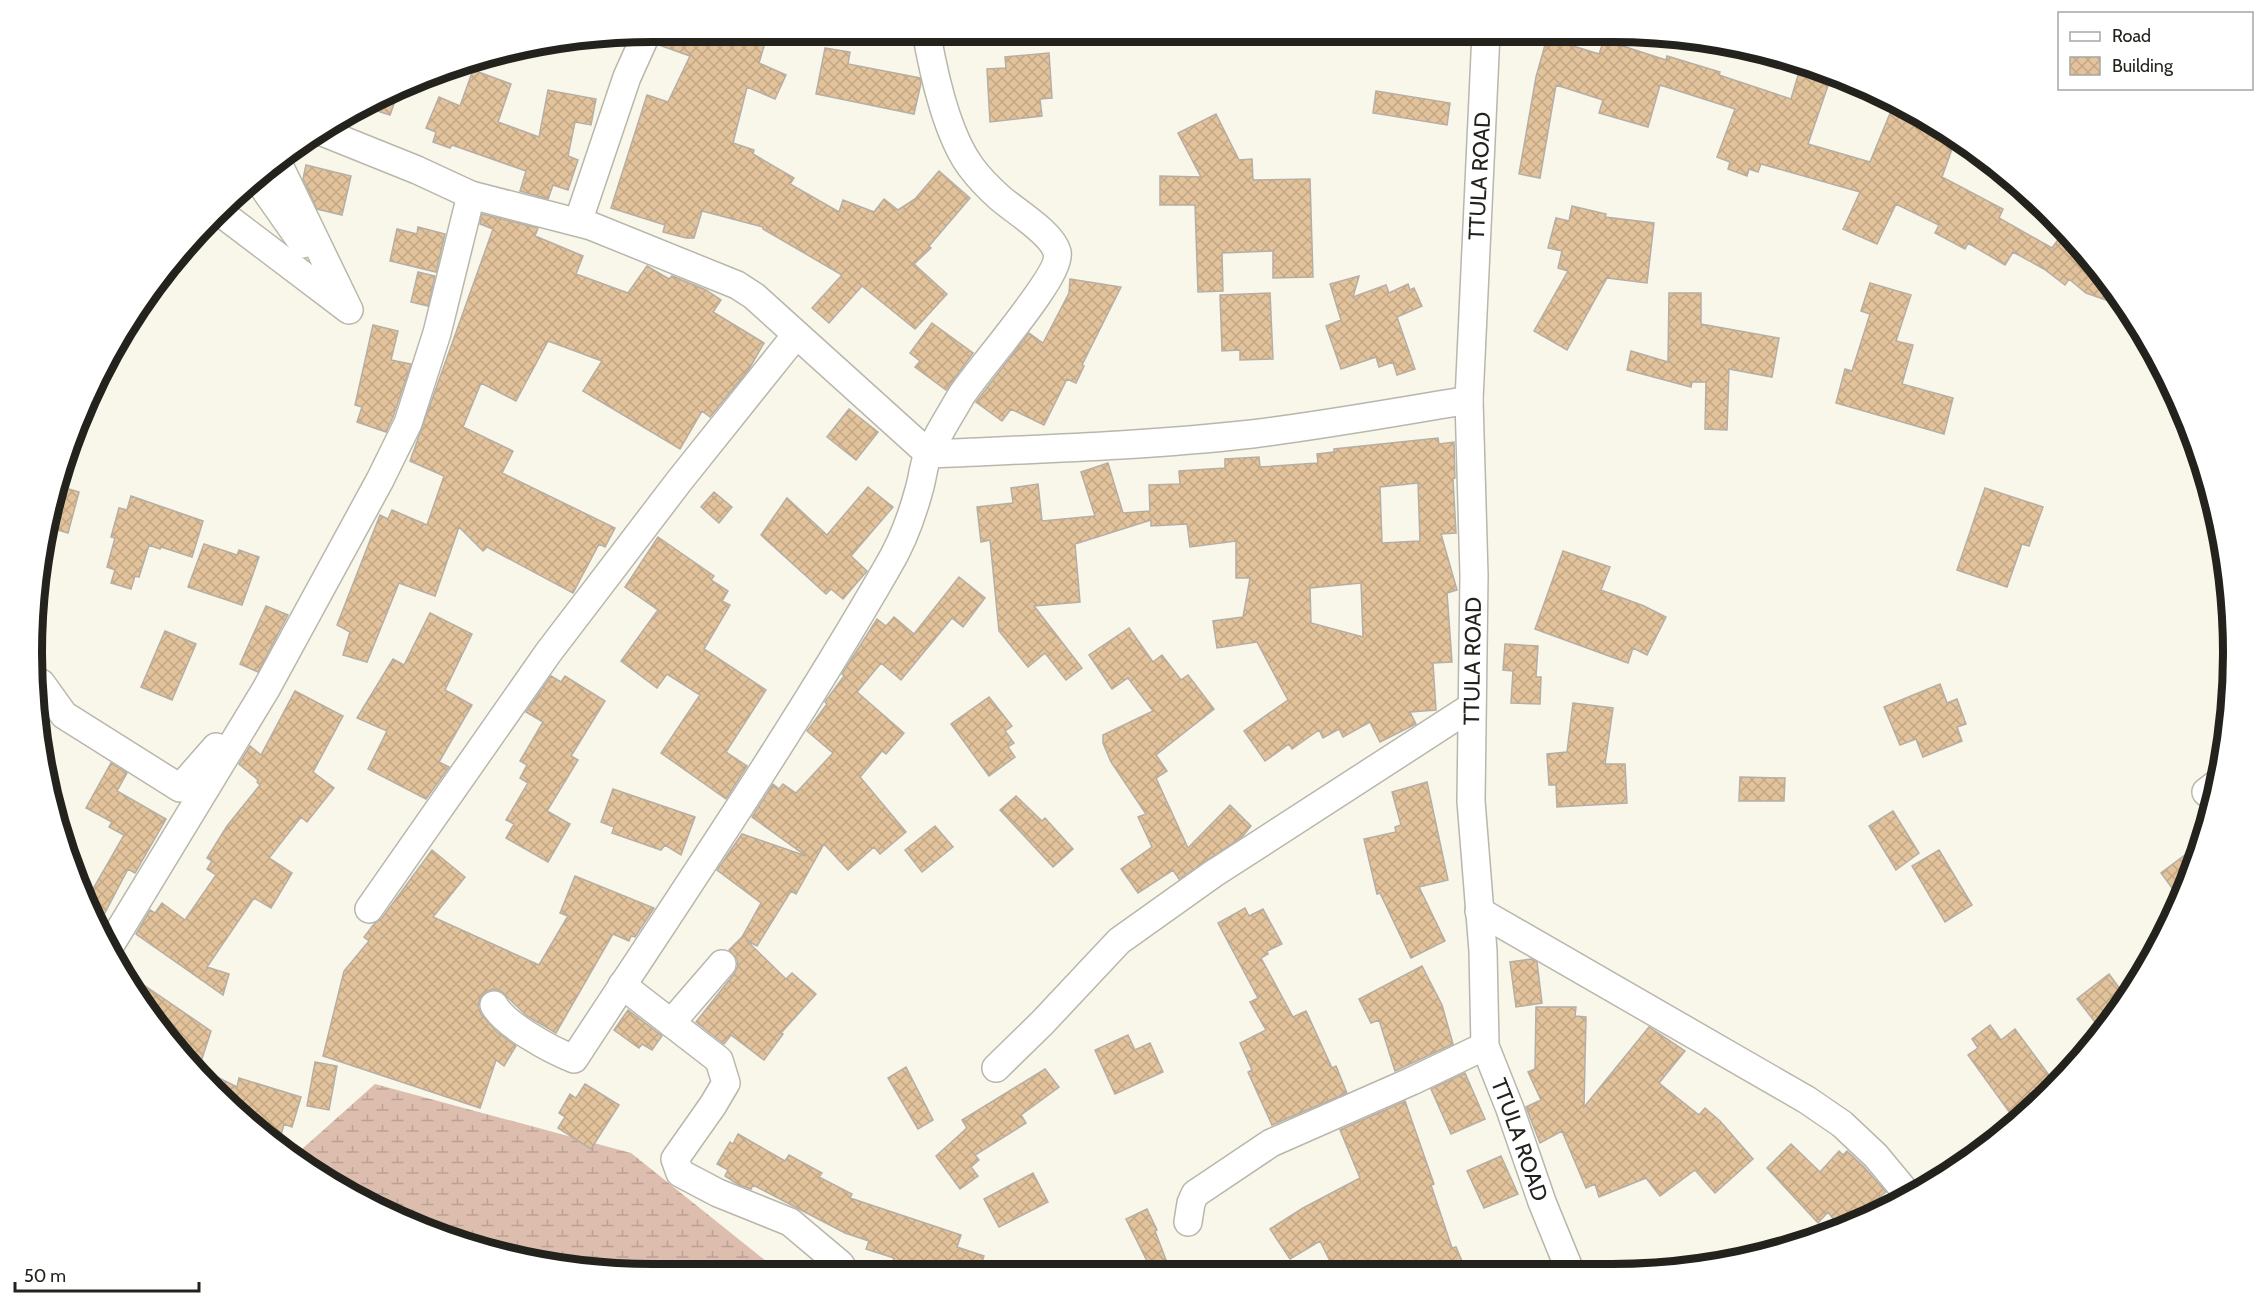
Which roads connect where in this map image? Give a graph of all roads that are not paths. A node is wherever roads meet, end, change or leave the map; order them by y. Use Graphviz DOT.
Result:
graph roads {
  1 [pos="643,42"];
  2 [pos="928,42"];
  3 [pos="1486,42"];
  4 [pos="330,135"];
  5 [pos="281,168"];
  6 [pos="261,185"];
  7 [pos="471,195"];
  8 [pos="226,217"];
  9 [pos="578,222"];
  10 [pos="349,310"];
  11 [pos="796,335"];
  12 [pos="1469,400"];
  13 [pos="929,454"];
  14 [pos="43,686"];
  15 [pos="266,689"];
  16 [pos="1472,707"];
  17 [pos="369,909"];
  18 [pos="1479,911"];
  19 [pos="114,939"];
  20 [pos="722,964"];
  21 [pos="622,985"];
  22 [pos="494,1005"];
  23 [pos="671,1023"];
  24 [pos="1485,1046"];
  25 [pos="996,1068"];
  26 [pos="1904,1190"];
  27 [pos="1188,1222"];
  28 [pos="840,1264"];
  29 [pos="1567,1264"];
  1 -- 9 [label="street"];
  2 -- 13 [label="street"];
  3 -- 12 [label="street, TTULA ROAD"];
  4 -- 7 [label="street"];
  5 -- 10 [label="street"];
  6 -- 10 [label="street"];
  7 -- 9 [label="street"];
  7 -- 15 [label="street"];
  8 -- 10 [label="street"];
  9 -- 11 [label="street"];
  11 -- 13 [label="street"];
  11 -- 17 [label="street"];
  12 -- 13 [label="street"];
  12 -- 16 [label="street, TTULA ROAD"];
  13 -- 21 [label="street"];
  14 -- 15 [label="street"];
  15 -- 19 [label="street"];
  16 -- 18 [label="street, TTULA ROAD"];
  16 -- 25 [label="street"];
  18 -- 24 [label="street, TTULA ROAD"];
  18 -- 26 [label="street"];
  20 -- 23 [label="street"];
  21 -- 22 [label="street"];
  21 -- 23 [label="street"];
  23 -- 28 [label="street"];
  24 -- 27 [label="street"];
  24 -- 29 [label="street, TTULA ROAD"];
}
